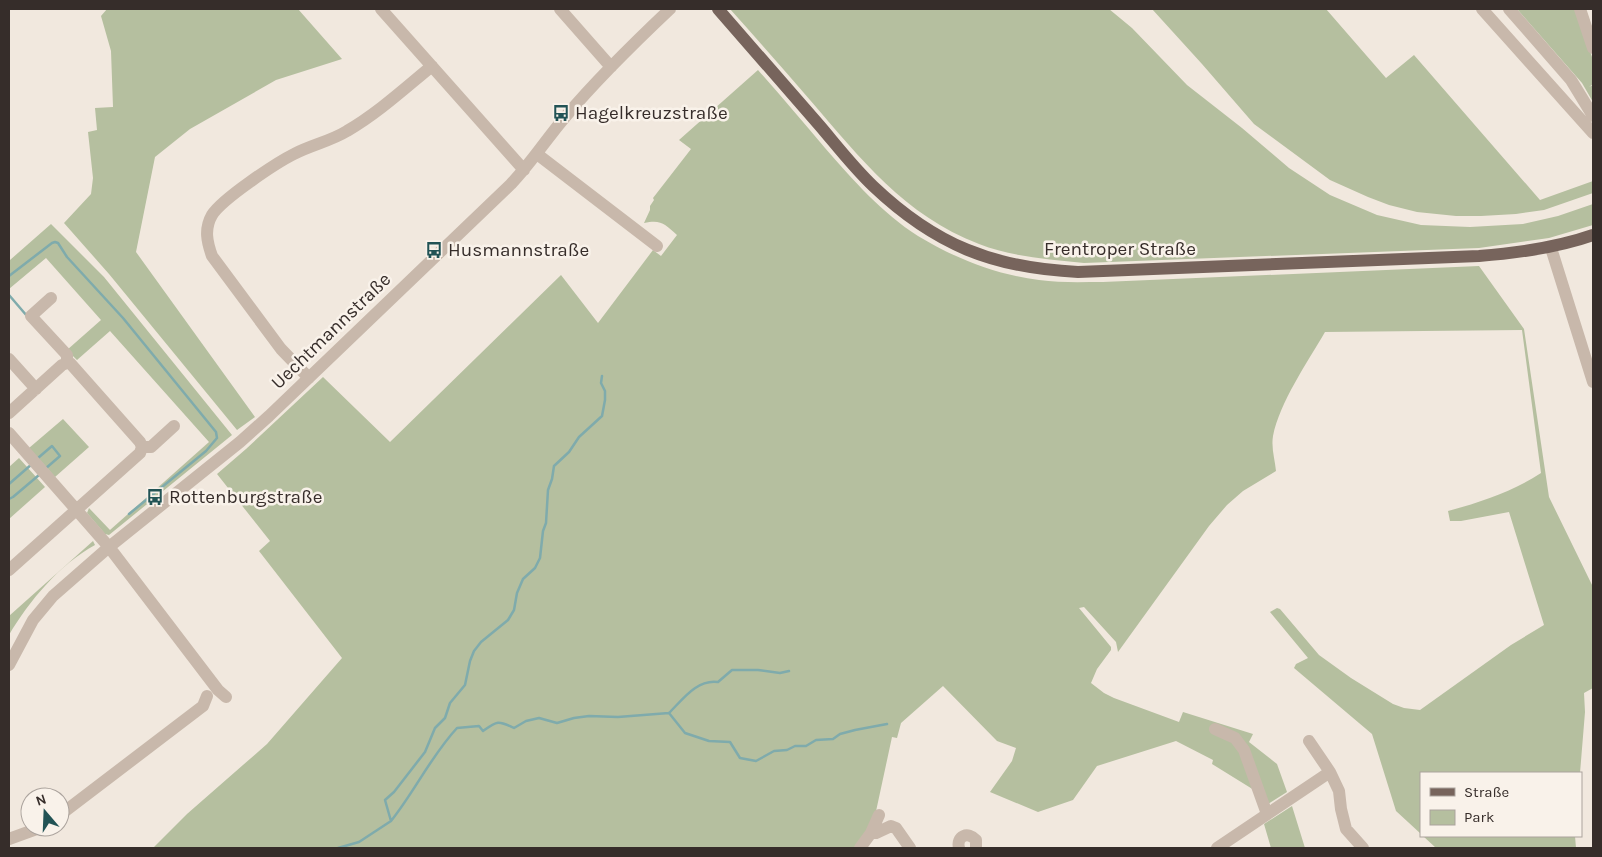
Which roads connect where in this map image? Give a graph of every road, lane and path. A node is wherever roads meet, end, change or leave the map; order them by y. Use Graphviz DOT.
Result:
graph roads {
  1 [pos="382,9"];
  2 [pos="560,9"];
  3 [pos="670,9"];
  4 [pos="718,9"];
  5 [pos="1482,9"];
  6 [pos="1509,9"];
  7 [pos="1580,9"];
  8 [pos="1593,48"];
  9 [pos="432,66"];
  10 [pos="611,67"];
  11 [pos="1593,116"];
  12 [pos="1593,133"];
  13 [pos="537,154"];
  14 [pos="524,170"];
  15 [pos="1593,235"];
  16 [pos="657,246"];
  17 [pos="1553,254"];
  18 [pos="51,298"];
  19 [pos="9,359"];
  20 [pos="67,363"];
  21 [pos="309,378"];
  22 [pos="1593,382"];
  23 [pos="36,389"];
  24 [pos="9,413"];
  25 [pos="174,426"];
  26 [pos="9,433"];
  27 [pos="142,448"];
  28 [pos="76,510"];
  29 [pos="110,547"];
  30 [pos="9,570"];
  31 [pos="9,665"];
  32 [pos="207,696"];
  33 [pos="226,697"];
  34 [pos="1215,729"];
  35 [pos="1309,741"];
  36 [pos="1330,772"];
  37 [pos="70,807"];
  38 [pos="1267,814"];
  39 [pos="879,815"];
  40 [pos="871,833"];
  41 [pos="860,848"];
  42 [pos="910,848"];
  43 [pos="959,848"];
  44 [pos="976,848"];
  45 [pos="1217,848"];
  46 [pos="1363,848"];
  1 -- 9 [label="street"];
  2 -- 10 [label="street"];
  3 -- 10 [label="street, Uechtmannstraße"];
  4 -- 17 [label="main road, Frentroper Straße"];
  5 -- 12 [label="street"];
  6 -- 11 [label="street"];
  7 -- 8 [label="street"];
  9 -- 14 [label="street"];
  9 -- 21 [label="street"];
  10 -- 13 [label="street, Uechtmannstraße"];
  13 -- 14 [label="street, Uechtmannstraße"];
  13 -- 16 [label="street"];
  14 -- 21 [label="street, Uechtmannstraße"];
  15 -- 17 [label="main road, Frentroper Straße"];
  17 -- 22 [label="street"];
  18 -- 20 [label="street"];
  19 -- 23 [label="street"];
  20 -- 23 [label="street"];
  20 -- 27 [label="street"];
  21 -- 29 [label="street, Uechtmannstraße"];
  23 -- 24 [label="street"];
  25 -- 27 [label="street"];
  26 -- 28 [label="street"];
  27 -- 28 [label="street"];
  28 -- 29 [label="street"];
  28 -- 30 [label="street"];
  29 -- 31 [label="street, Uechtmannstraße"];
  29 -- 33 [label="street"];
  32 -- 37 [label="street"];
  34 -- 38 [label="street"];
  35 -- 36 [label="street"];
  36 -- 38 [label="street"];
  36 -- 46 [label="street"];
  38 -- 45 [label="street"];
  39 -- 40 [label="street"];
  40 -- 41 [label="street"];
  40 -- 42 [label="street"];
  43 -- 44 [label="street"];
}
